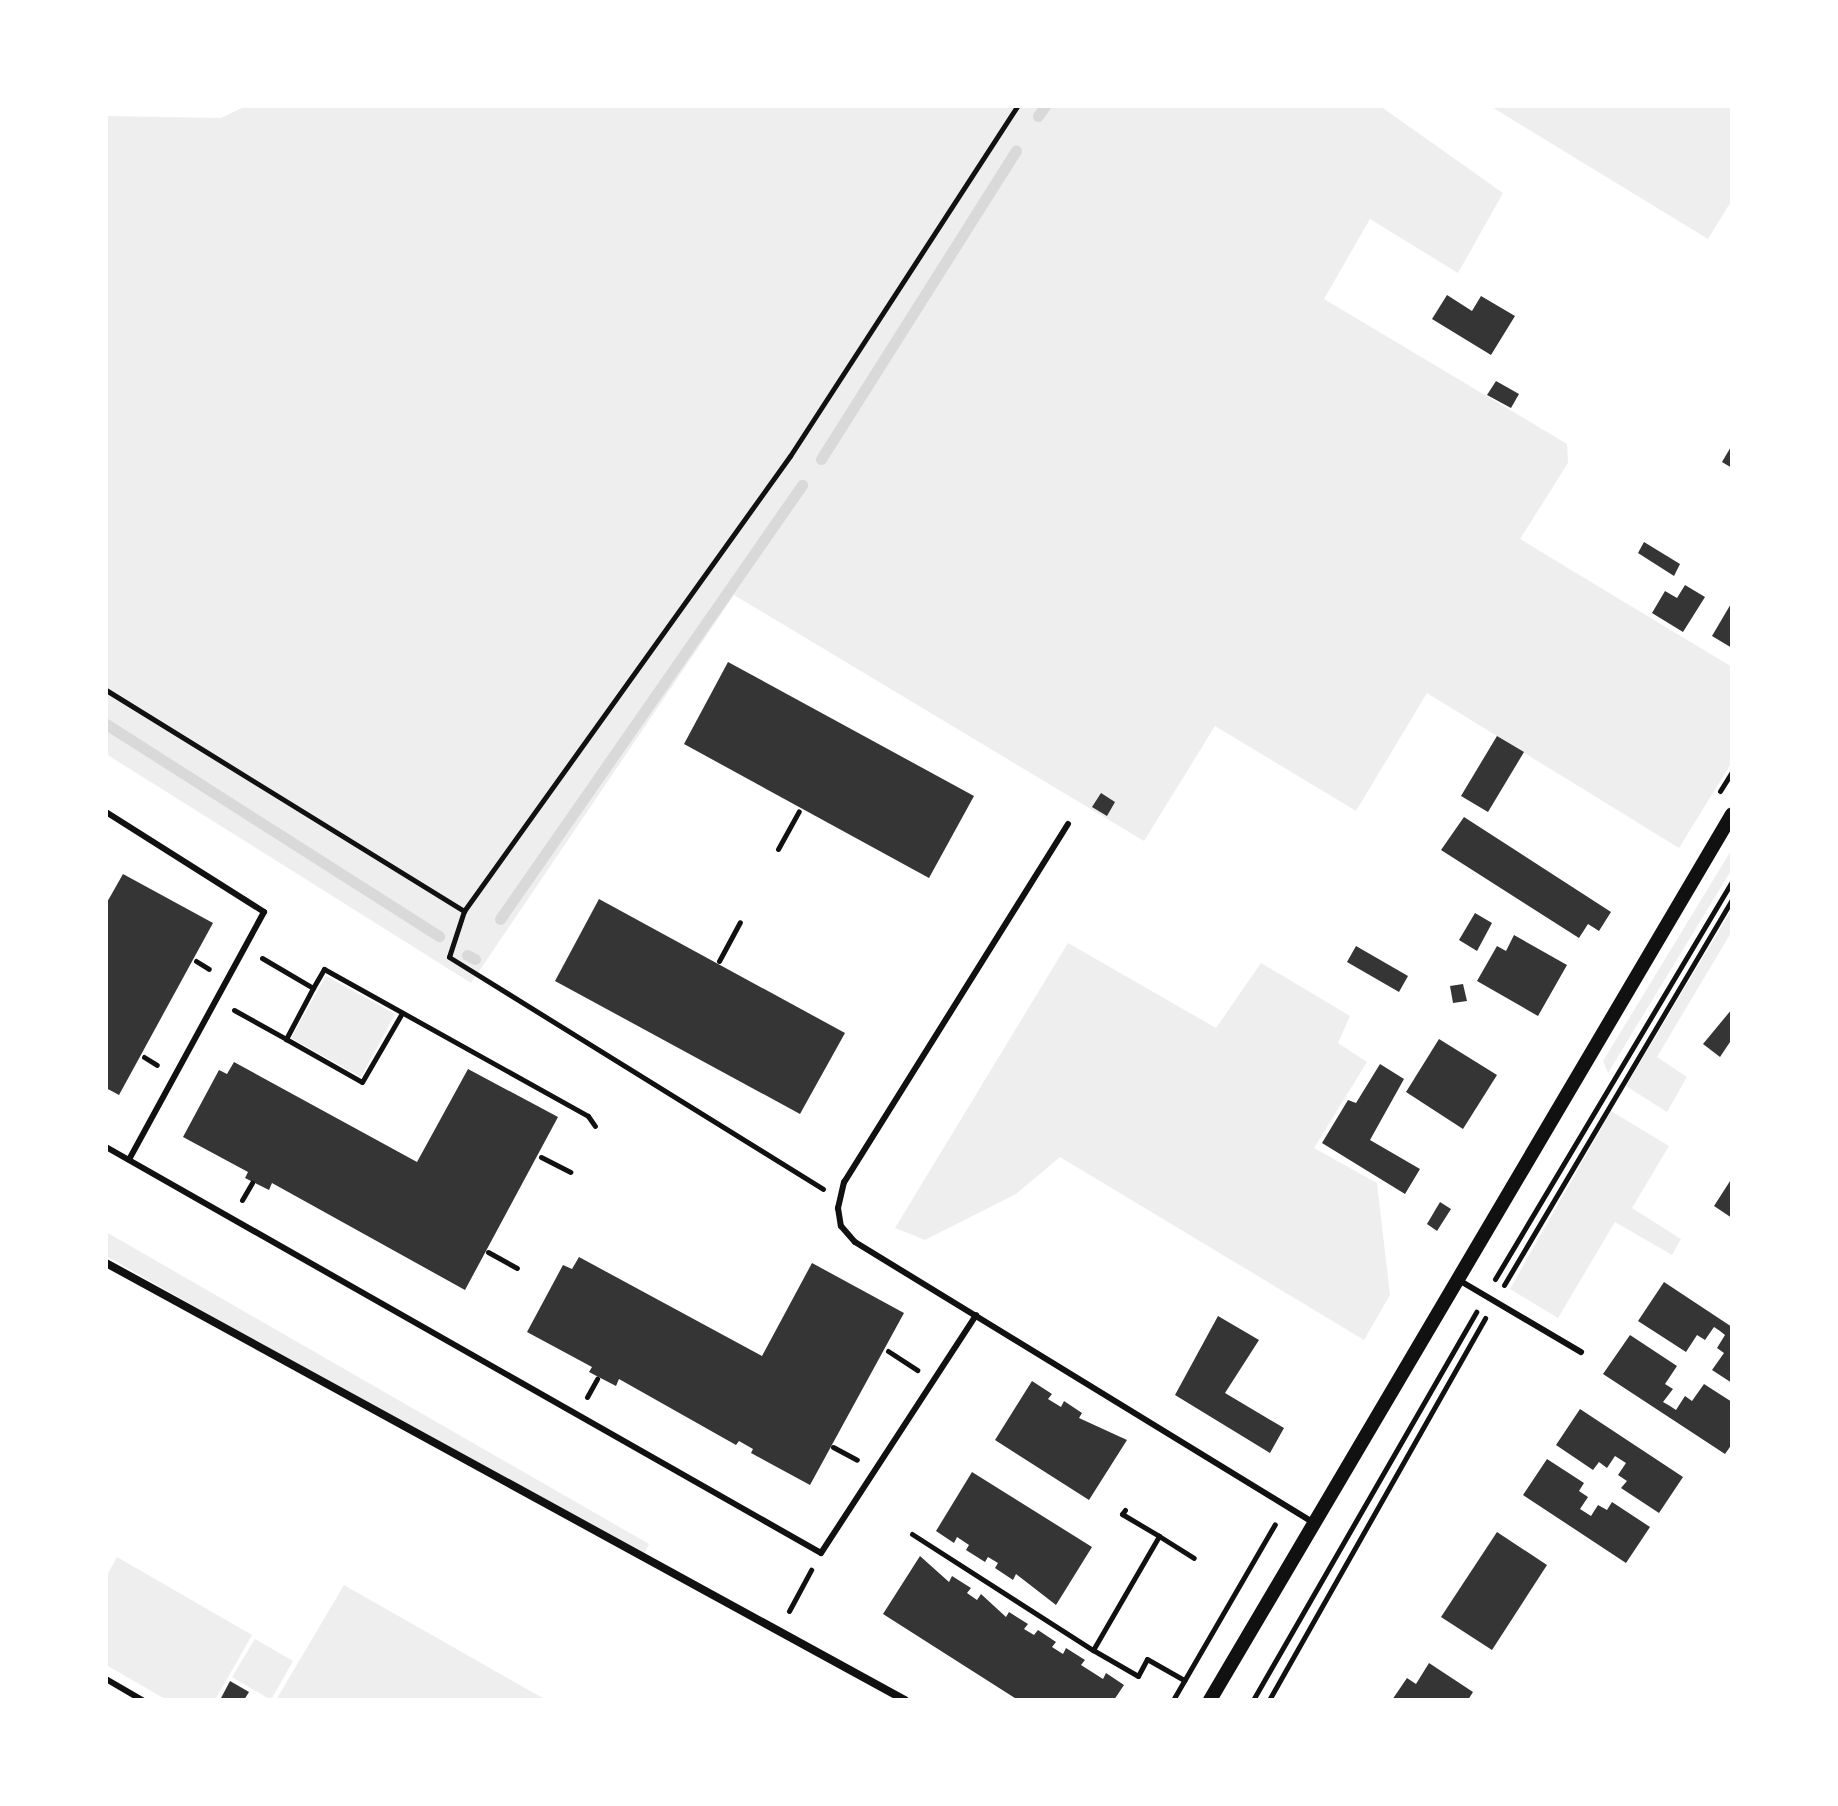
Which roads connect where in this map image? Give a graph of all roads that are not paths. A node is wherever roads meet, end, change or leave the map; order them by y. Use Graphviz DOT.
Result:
graph roads {
  1 [pos="106,812"];
  2 [pos="1732,814"];
  3 [pos="1068,824"];
  4 [pos="106,1147"];
  5 [pos="129,1160"];
  6 [pos="106,1263"];
  7 [pos="1457,1279"];
  8 [pos="976,1315"];
  9 [pos="1581,1352"];
  10 [pos="1314,1523"];
  11 [pos="106,1679"];
  12 [pos="142,1700"];
  13 [pos="905,1700"];
  14 [pos="1210,1700"];
  1 -- 5 [label="lane"];
  2 -- 7 [label="street"];
  3 -- 8 [label="lane"];
  4 -- 5 [label="lane"];
  5 -- 8 [label="lane"];
  6 -- 13 [label="street"];
  7 -- 9 [label="lane"];
  7 -- 10 [label="street"];
  8 -- 10 [label="lane"];
  10 -- 14 [label="street"];
  11 -- 12 [label="lane"];
}
